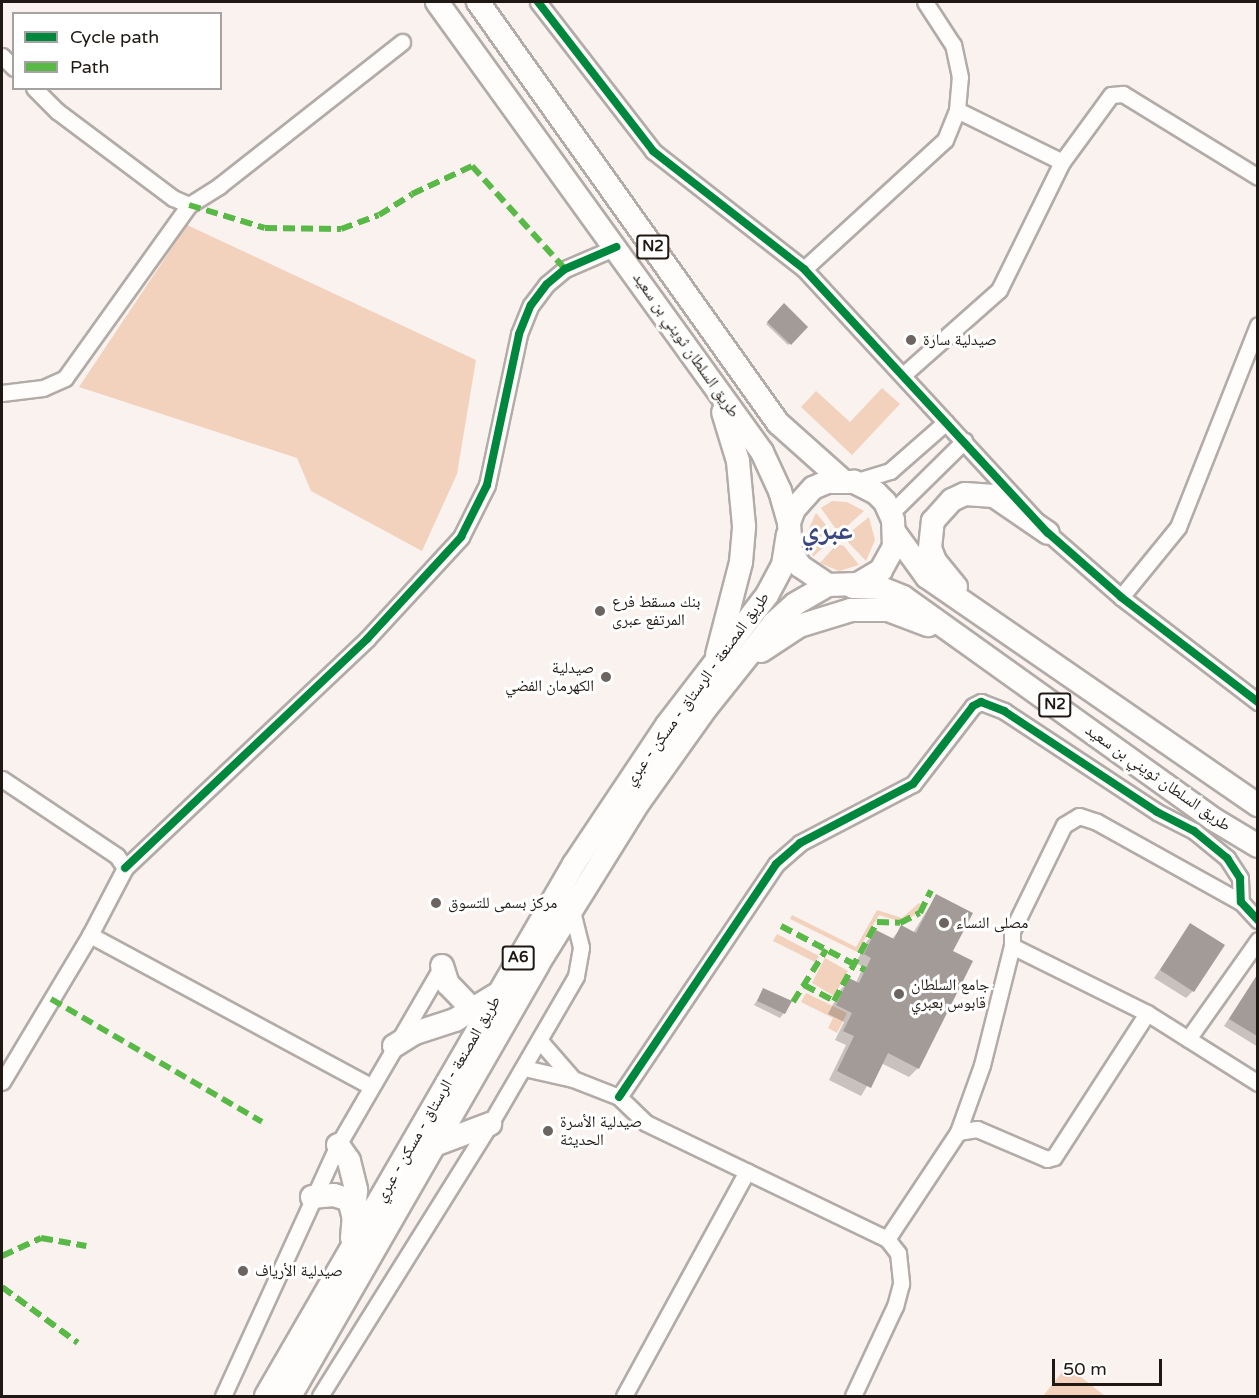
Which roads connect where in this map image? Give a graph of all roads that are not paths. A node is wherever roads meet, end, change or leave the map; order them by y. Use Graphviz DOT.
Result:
graph roads {
  1 [pos="437,2"];
  2 [pos="478,2"];
  3 [pos="538,2"];
  4 [pos="925,2"];
  5 [pos="402,42"];
  6 [pos="36,90"];
  7 [pos="957,110"];
  8 [pos="1062,162"];
  9 [pos="1257,177"];
  10 [pos="189,205"];
  11 [pos="616,247"];
  12 [pos="804,269"];
  13 [pos="1257,325"];
  14 [pos="690,353"];
  15 [pos="903,375"];
  16 [pos="2,393"];
  17 [pos="946,422"];
  18 [pos="964,441"];
  19 [pos="848,481"];
  20 [pos="893,523"];
  21 [pos="789,529"];
  22 [pos="1048,533"];
  23 [pos="836,586"];
  24 [pos="1121,597"];
  25 [pos="979,613"];
  26 [pos="996,663"];
  27 [pos="723,670"];
  28 [pos="1257,702"];
  29 [pos="2,779"];
  30 [pos="1257,805"];
  31 [pos="1257,846"];
  32 [pos="125,868"];
  33 [pos="1241,902"];
  34 [pos="571,907"];
  35 [pos="1257,920"];
  36 [pos="90,935"];
  37 [pos="1257,939"];
  38 [pos="1012,946"];
  39 [pos="442,966"];
  40 [pos="497,994"];
  41 [pos="472,1009"];
  42 [pos="1147,1013"];
  43 [pos="1188,1039"];
  44 [pos="540,1041"];
  45 [pos="394,1046"];
  46 [pos="524,1068"];
  47 [pos="573,1079"];
  48 [pos="2,1082"];
  49 [pos="1257,1083"];
  50 [pos="369,1086"];
  51 [pos="619,1097"];
  52 [pos="490,1124"];
  53 [pos="957,1132"];
  54 [pos="437,1144"];
  55 [pos="338,1145"];
  56 [pos="747,1171"];
  57 [pos="312,1197"];
  58 [pos="355,1220"];
  59 [pos="887,1239"];
  60 [pos="352,1249"];
  61 [pos="223,1396"];
  62 [pos="266,1396"];
  63 [pos="290,1396"];
  64 [pos="320,1396"];
  65 [pos="624,1396"];
  66 [pos="853,1396"];
  1 -- 11 [label="highway, طريق السلطان ثويني بن سعيد / N2"];
  2 -- 19 [label="highway, طريق السلطان ثويني بن سعيد / N2"];
  3 -- 12 [label="street"];
  4 -- 7 [label="street"];
  5 -- 10 [label="street"];
  6 -- 10 [label="street"];
  7 -- 8 [label="street"];
  7 -- 12 [label="street"];
  8 -- 9 [label="street"];
  8 -- 15 [label="street"];
  10 -- 16 [label="street"];
  11 -- 14 [label="highway, طريق السلطان ثويني بن سعيد / N2"];
  11 -- 32 [label="street"];
  12 -- 15 [label="street"];
  13 -- 24 [label="street"];
  14 -- 21 [label="highway, طريق السلطان ثويني بن سعيد / N2"];
  14 -- 27 [label="highway"];
  15 -- 17 [label="street"];
  17 -- 18 [label="street"];
  17 -- 19 [label="street"];
  18 -- 20 [label="street"];
  18 -- 22 [label="street"];
  19 -- 20 [label="highway, N2"];
  19 -- 21 [label="highway"];
  20 -- 23 [label="highway"];
  20 -- 25 [label="highway, طريق السلطان ثويني بن سعيد / N2"];
  21 -- 23 [label="highway, N2"];
  21 -- 27 [label="highway, طريق المصنعة - الرستاق - مسكن - عبري / A6"];
  22 -- 24 [label="street"];
  22 -- 25 [label="highway"];
  23 -- 26 [label="highway, طريق السلطان ثويني بن سعيد / N2"];
  23 -- 27 [label="highway, طريق المصنعة - الرستاق - مسكن - عبري / A6"];
  24 -- 28 [label="street"];
  25 -- 30 [label="highway, طريق السلطان ثويني بن سعيد / N2"];
  26 -- 27 [label="highway"];
  26 -- 31 [label="highway, طريق السلطان ثويني بن سعيد / N2"];
  27 -- 34 [label="highway, طريق المصنعة - الرستاق - مسكن - عبري / A6"];
  27 -- 40 [label="highway, طريق المصنعة - الرستاق - مسكن - عبري / A6"];
  29 -- 32 [label="street"];
  32 -- 36 [label="street"];
  33 -- 35 [label="street"];
  33 -- 38 [label="street"];
  33 -- 51 [label="street"];
  34 -- 44 [label="street"];
  34 -- 54 [label="highway, طريق المصنعة - الرستاق - مسكن - عبري / A6"];
  36 -- 48 [label="street"];
  36 -- 50 [label="street"];
  37 -- 43 [label="street"];
  38 -- 42 [label="street"];
  38 -- 53 [label="street"];
  39 -- 41 [label="highway"];
  39 -- 45 [label="street"];
  40 -- 41 [label="highway"];
  40 -- 60 [label="highway, طريق المصنعة - الرستاق - مسكن - عبري / A6"];
  41 -- 45 [label="highway"];
  42 -- 43 [label="street"];
  42 -- 53 [label="street"];
  43 -- 49 [label="street"];
  44 -- 46 [label="street"];
  44 -- 47 [label="street"];
  45 -- 50 [label="street"];
  46 -- 47 [label="street"];
  46 -- 52 [label="street"];
  47 -- 51 [label="street"];
  50 -- 55 [label="street"];
  51 -- 56 [label="street"];
  52 -- 54 [label="highway"];
  52 -- 64 [label="street"];
  53 -- 59 [label="street"];
  54 -- 63 [label="highway, طريق المصنعة - الرستاق - مسكن - عبري / A6"];
  55 -- 57 [label="street"];
  55 -- 58 [label="highway"];
  56 -- 59 [label="street"];
  56 -- 65 [label="street"];
  57 -- 58 [label="highway"];
  57 -- 61 [label="street"];
  58 -- 60 [label="highway"];
  59 -- 66 [label="street"];
  60 -- 62 [label="highway, طريق المصنعة - الرستاق - مسكن - عبري / A6"];
}
